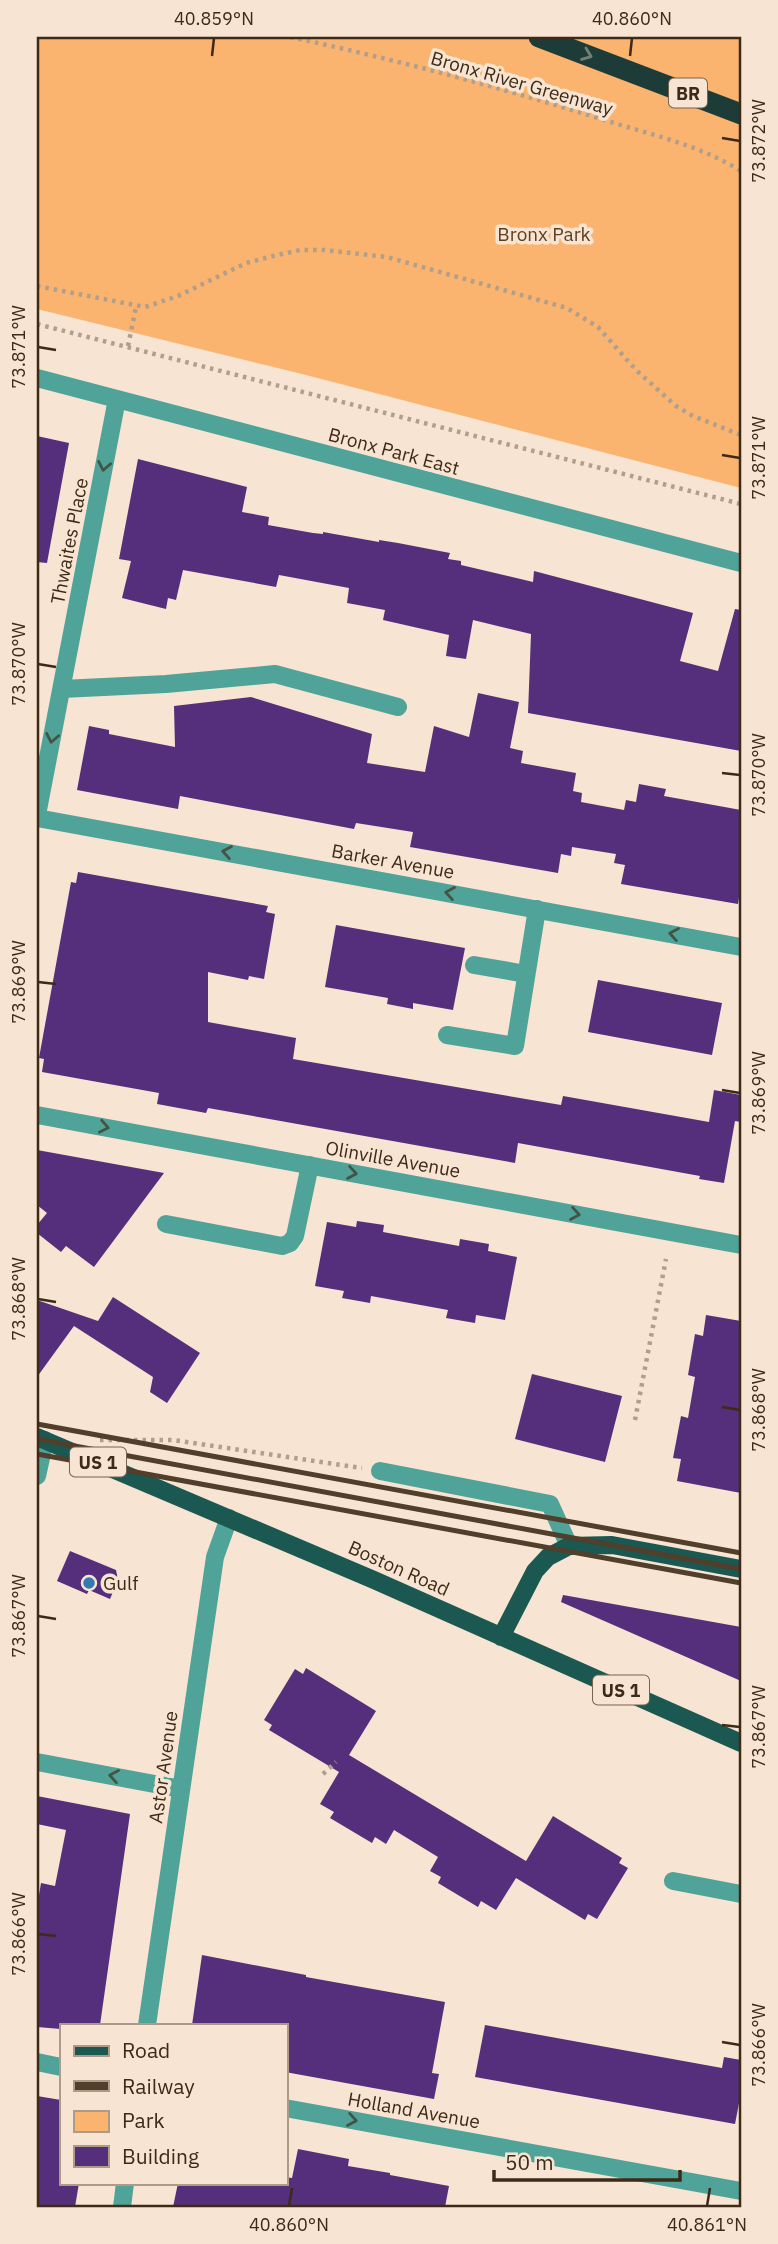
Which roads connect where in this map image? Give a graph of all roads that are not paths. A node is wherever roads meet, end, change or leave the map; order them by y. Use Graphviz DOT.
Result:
graph roads {
  1 [pos="539,37"];
  2 [pos="741,114"];
  3 [pos="37,378"];
  4 [pos="117,399"];
  5 [pos="741,563"];
  6 [pos="62,689"];
  7 [pos="398,707"];
  8 [pos="37,816"];
  9 [pos="537,909"];
  10 [pos="741,947"];
  11 [pos="474,965"];
  12 [pos="526,974"];
  13 [pos="447,1035"];
  14 [pos="37,1115"];
  15 [pos="310,1165"];
  16 [pos="166,1224"];
  17 [pos="741,1245"];
  18 [pos="41,1439"];
  19 [pos="380,1471"];
  20 [pos="37,1476"];
  21 [pos="229,1518"];
  22 [pos="569,1546"];
  23 [pos="741,1569"];
  24 [pos="501,1637"];
  25 [pos="741,1743"];
  26 [pos="37,1762"];
  27 [pos="181,1788"];
  28 [pos="673,1881"];
  29 [pos="741,1894"];
  30 [pos="147,2024"];
  31 [pos="37,2062"];
  32 [pos="60,2067"];
  33 [pos="287,2108"];
  34 [pos="125,2184"];
  35 [pos="741,2191"];
  36 [pos="122,2207"];
  1 -- 2 [label="highway, BR, one-way"];
  3 -- 4 [label="street, Bronx Park East"];
  4 -- 5 [label="street, Bronx Park East"];
  4 -- 6 [label="street, Thwaites Place, one-way"];
  6 -- 7 [label="street"];
  6 -- 8 [label="street, Thwaites Place, one-way"];
  9 -- 8 [label="street, Barker Avenue, one-way"];
  10 -- 9 [label="street, Barker Avenue, one-way"];
  9 -- 12 [label="street"];
  11 -- 12 [label="street"];
  12 -- 13 [label="street"];
  14 -- 15 [label="street, Olinville Avenue, one-way"];
  15 -- 16 [label="street"];
  15 -- 17 [label="street, Olinville Avenue, one-way"];
  18 -- 20 [label="street"];
  18 -- 21 [label="main road, Boston Road / US 1"];
  19 -- 22 [label="street"];
  21 -- 24 [label="main road, Boston Road / US 1"];
  21 -- 27 [label="street, Astor Avenue"];
  22 -- 23 [label="main road"];
  22 -- 24 [label="main road"];
  24 -- 25 [label="main road, Boston Road / US 1"];
  27 -- 26 [label="street, one-way"];
  27 -- 30 [label="street, Astor Avenue"];
  28 -- 29 [label="street"];
  31 -- 32 [label="street"];
  33 -- 35 [label="street, Holland Avenue, one-way"];
  34 -- 36 [label="street"];
}
